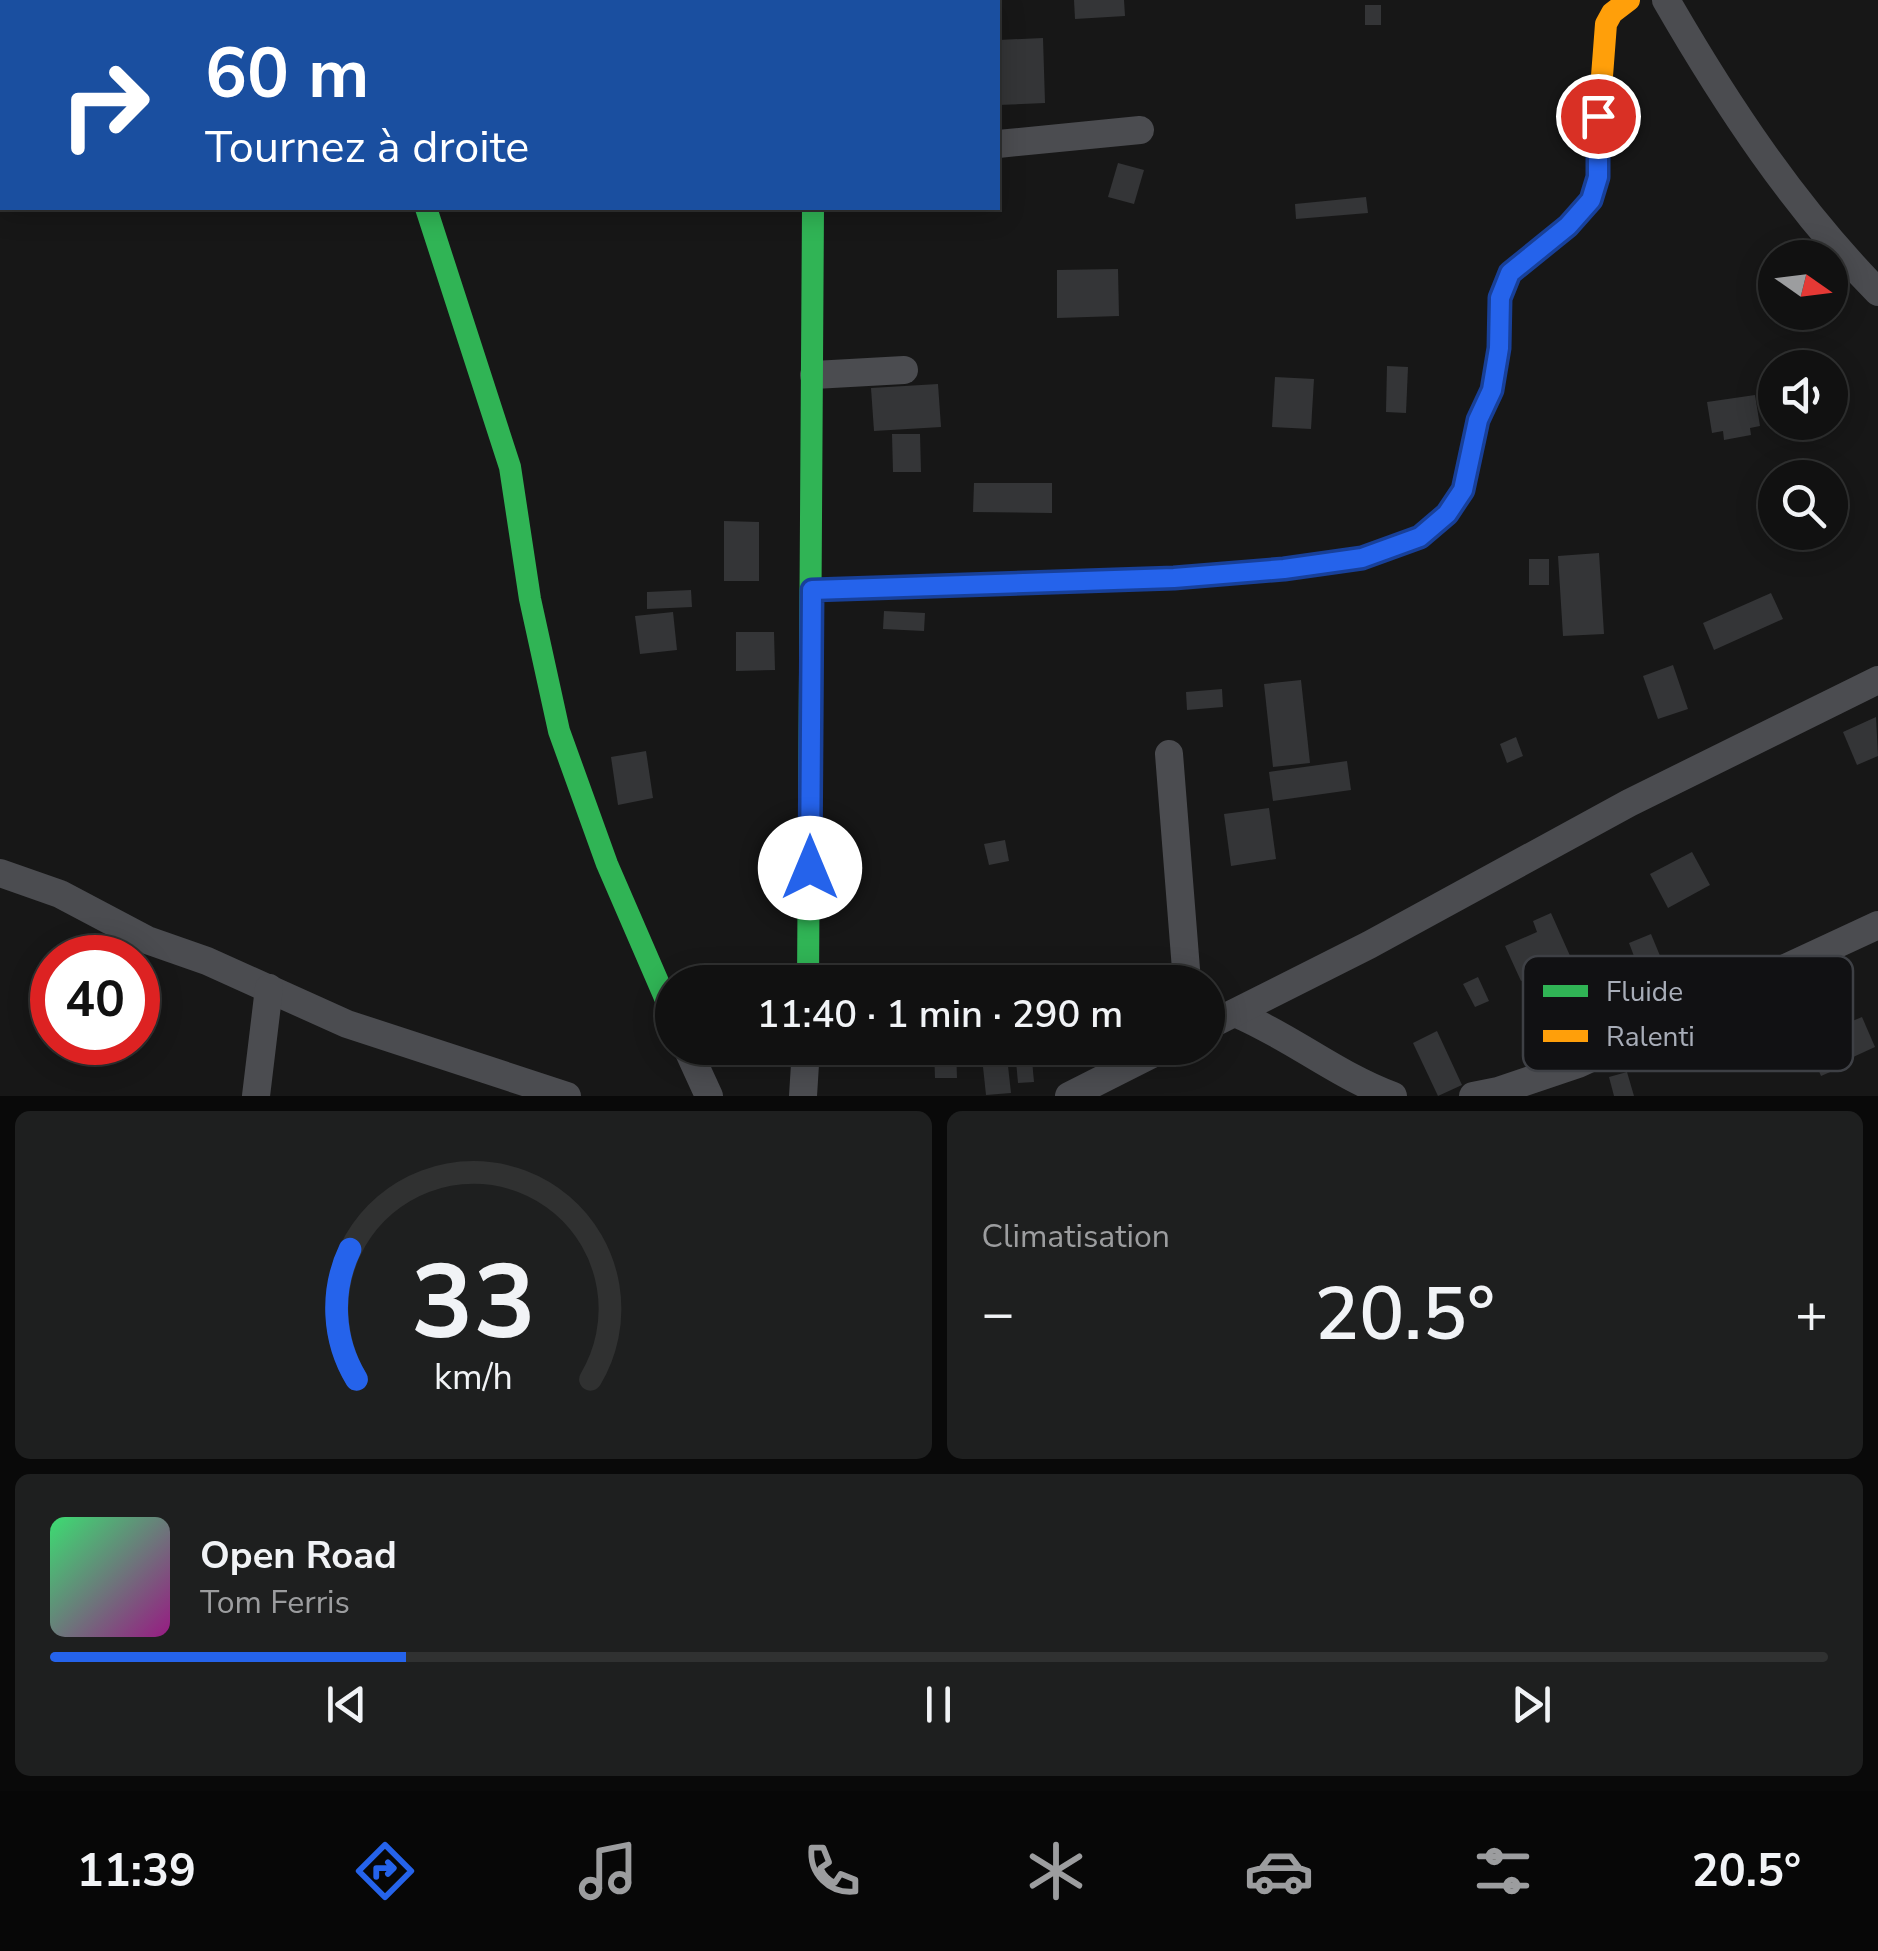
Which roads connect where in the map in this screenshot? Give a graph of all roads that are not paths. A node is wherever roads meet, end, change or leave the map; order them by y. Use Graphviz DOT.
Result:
graph roads {
  1 [pos="1628,0"];
  2 [pos="1666,0"];
  3 [pos="1140,130"];
  4 [pos="1000,144"];
  5 [pos="427,210"];
  6 [pos="813,210"];
  7 [pos="1878,292"];
  8 [pos="904,370"];
  9 [pos="814,375"];
  10 [pos="812,590"];
  11 [pos="1878,680"];
  12 [pos="1170,754"];
  13 [pos="0,874"];
  14 [pos="1878,926"];
  15 [pos="1813,956"];
  16 [pos="808,965"];
  17 [pos="1186,965"];
  18 [pos="655,975"];
  19 [pos="268,988"];
  20 [pos="1235,1013"];
  21 [pos="1225,1018"];
  22 [pos="695,1065"];
  23 [pos="805,1065"];
  24 [pos="1130,1065"];
  25 [pos="1557,1071"];
  26 [pos="256,1096"];
  27 [pos="568,1096"];
  28 [pos="710,1096"];
  29 [pos="804,1096"];
  30 [pos="1069,1096"];
  31 [pos="1393,1096"];
  32 [pos="1474,1096"];
  1 -- 10 [label="street"];
  2 -- 7 [label="street"];
  3 -- 4 [label="street"];
  5 -- 18 [label="street"];
  6 -- 9 [label="street"];
  8 -- 9 [label="street"];
  9 -- 10 [label="street"];
  10 -- 16 [label="street"];
  11 -- 20 [label="street"];
  12 -- 17 [label="street"];
  13 -- 19 [label="street"];
  14 -- 15 [label="street"];
  19 -- 26 [label="street"];
  19 -- 27 [label="street"];
  20 -- 21 [label="street"];
  20 -- 31 [label="street"];
  22 -- 28 [label="street"];
  23 -- 29 [label="street"];
  24 -- 30 [label="street"];
  25 -- 32 [label="street"];
}
